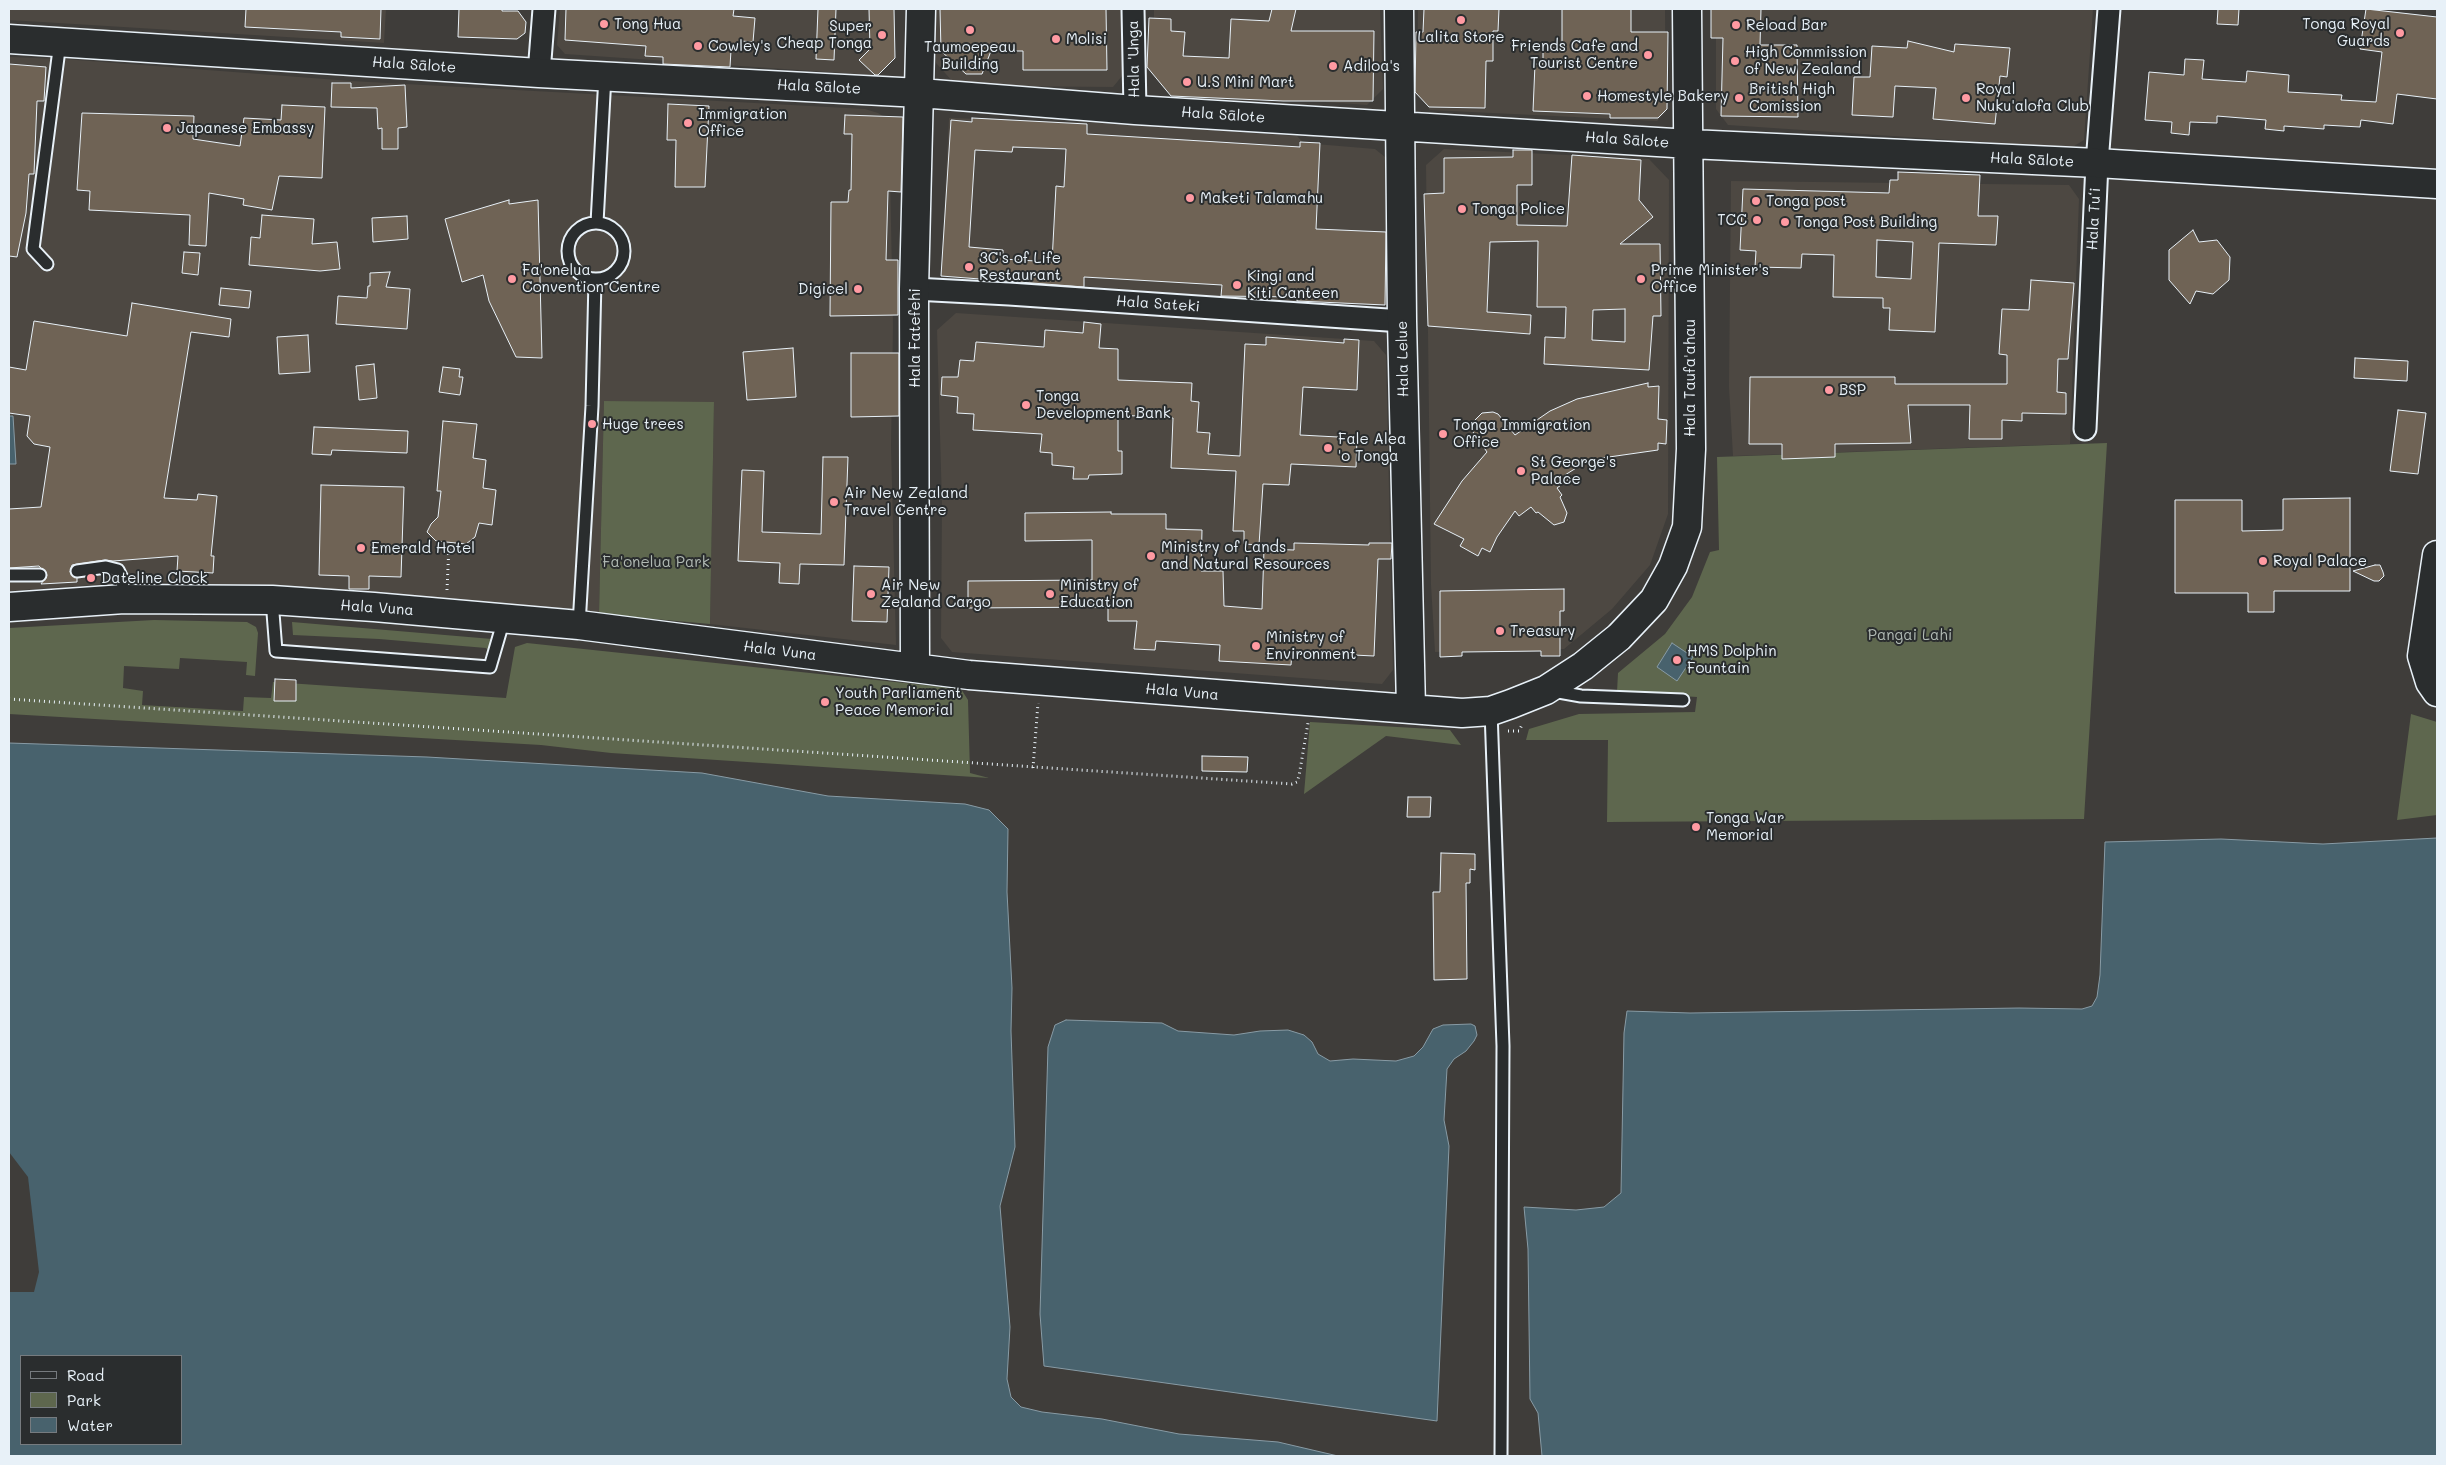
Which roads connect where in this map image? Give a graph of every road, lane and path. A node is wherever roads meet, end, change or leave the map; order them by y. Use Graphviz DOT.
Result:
graph roads {
  1 [pos="544,9"];
  2 [pos="921,9"];
  3 [pos="1133,9"];
  4 [pos="1399,9"];
  5 [pos="1687,9"];
  6 [pos="2109,9"];
  7 [pos="9,39"];
  8 [pos="60,42"];
  9 [pos="539,73"];
  10 [pos="605,76"];
  11 [pos="920,93"];
  12 [pos="1135,110"];
  13 [pos="1400,125"];
  14 [pos="1690,144"];
  15 [pos="2097,163"];
  16 [pos="2437,184"];
  17 [pos="597,223"];
  18 [pos="47,264"];
  19 [pos="595,280"];
  20 [pos="914,289"];
  21 [pos="1402,321"];
  22 [pos="2085,429"];
  23 [pos="448,545"];
  24 [pos="2437,556"];
  25 [pos="77,571"];
  26 [pos="9,575"];
  27 [pos="40,575"];
  28 [pos="124,598"];
  29 [pos="272,600"];
  30 [pos="9,607"];
  31 [pos="446,613"];
  32 [pos="504,619"];
  33 [pos="579,625"];
  34 [pos="915,668"];
  35 [pos="1040,681"];
  36 [pos="1546,690"];
  37 [pos="2437,692"];
  38 [pos="9,699"];
  39 [pos="1683,700"];
  40 [pos="1411,708"];
  41 [pos="1310,716"];
  42 [pos="1528,719"];
  43 [pos="1491,721"];
  44 [pos="1033,768"];
  45 [pos="1502,1456"];
  1 -- 9 [label="street"];
  2 -- 11 [label="main road, Hala Fatefehi"];
  3 -- 12 [label="street, Hala 'Unga"];
  4 -- 13 [label="main road, Hala Lelue"];
  5 -- 14 [label="main road, Hala Taufa'ahau"];
  6 -- 15 [label="street, Hala Tuʻi"];
  7 -- 8 [label="main road, Hala Sālote"];
  8 -- 9 [label="main road, Hala Sālote"];
  8 -- 18 [label="lane"];
  9 -- 10 [label="main road, Hala Sālote"];
  10 -- 11 [label="main road, Hala Sālote"];
  10 -- 17 [label="lane"];
  11 -- 12 [label="main road, Hala Sālote"];
  11 -- 20 [label="main road, Hala Fatefehi"];
  12 -- 13 [label="main road, Hala Sālote"];
  13 -- 14 [label="main road, Hala Sālote"];
  13 -- 21 [label="main road, Hala Lelue"];
  14 -- 15 [label="main road, Hala Sālote"];
  14 -- 36 [label="main road, Hala Taufa'ahau"];
  15 -- 16 [label="main road, Hala Sālote"];
  15 -- 22 [label="street, Hala Tuʻi"];
  17 -- 19 [label="lane"];
  17 -- 19 [label="lane"];
  19 -- 33 [label="lane"];
  20 -- 21 [label="street, Hala Sateki"];
  20 -- 34 [label="main road, Hala Fatefehi"];
  21 -- 40 [label="main road, Hala Lelue"];
  23 -- 31 [label="path"];
  24 -- 37 [label="main road"];
  25 -- 28 [label="lane"];
  26 -- 27 [label="lane"];
  28 -- 29 [label="main road, Hala Vuna"];
  28 -- 30 [label="main road, Hala Vuna"];
  29 -- 31 [label="main road, Hala Vuna"];
  29 -- 32 [label="lane"];
  31 -- 32 [label="main road, Hala Vuna"];
  32 -- 33 [label="main road, Hala Vuna"];
  33 -- 34 [label="main road, Hala Vuna"];
  34 -- 35 [label="main road, Hala Vuna"];
  35 -- 40 [label="main road, Hala Vuna"];
  35 -- 44 [label="path"];
  36 -- 39 [label="lane"];
  36 -- 43 [label="main road, Hala Vuna"];
  38 -- 44 [label="path"];
  40 -- 43 [label="main road, Hala Vuna"];
  41 -- 44 [label="path"];
  42 -- 43 [label="path"];
  43 -- 45 [label="lane"];
}
